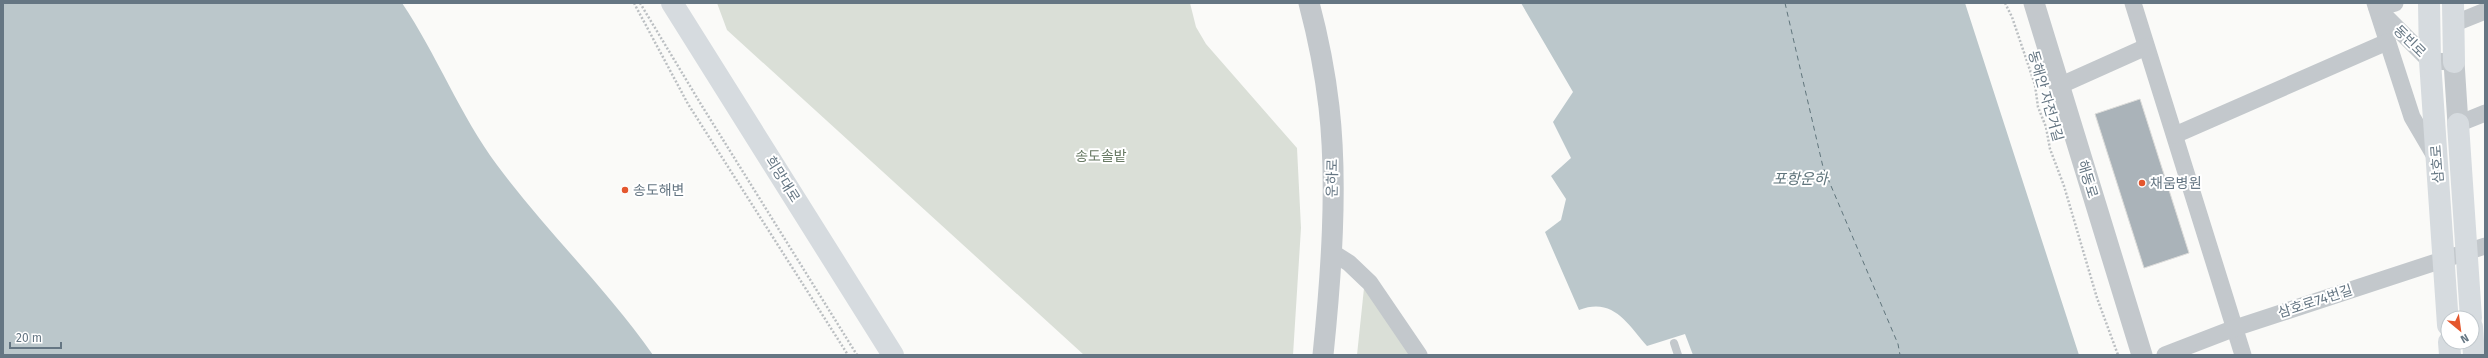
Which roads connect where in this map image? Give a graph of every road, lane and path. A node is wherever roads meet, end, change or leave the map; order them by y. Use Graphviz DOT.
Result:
graph roads {
  1 [pos="634,3"];
  2 [pos="640,3"];
  3 [pos="672,3"];
  4 [pos="1309,3"];
  5 [pos="2005,3"];
  6 [pos="2034,3"];
  7 [pos="2132,3"];
  8 [pos="2395,3"];
  9 [pos="2429,3"];
  10 [pos="2376,6"];
  11 [pos="2485,11"];
  12 [pos="2453,14"];
  13 [pos="2387,42"];
  14 [pos="2146,47"];
  15 [pos="2430,61"];
  16 [pos="2454,62"];
  17 [pos="2059,86"];
  18 [pos="2485,114"];
  19 [pos="2458,124"];
  20 [pos="2175,135"];
  21 [pos="2438,160"];
  22 [pos="2476,249"];
  23 [pos="1330,251"];
  24 [pos="2443,259"];
  25 [pos="2447,310"];
  26 [pos="2472,310"];
  27 [pos="2235,328"];
  28 [pos="1674,343"];
  29 [pos="848,355"];
  30 [pos="857,355"];
  31 [pos="893,355"];
  32 [pos="1322,355"];
  33 [pos="1419,355"];
  34 [pos="1678,355"];
  35 [pos="2118,355"];
  36 [pos="2142,355"];
  37 [pos="2166,355"];
  38 [pos="2243,355"];
  1 -- 29 [label="path"];
  2 -- 30 [label="path"];
  3 -- 31 [label="main road, 희망대로"];
  4 -- 23 [label="street, 운하로"];
  5 -- 35 [label="path, 동해안 자전거길"];
  6 -- 17 [label="street, 해동로"];
  7 -- 14 [label="street"];
  8 -- 10 [label="street"];
  9 -- 15 [label="main road, 삼호로"];
  10 -- 13 [label="street"];
  10 -- 15 [label="street, 동빈로"];
  11 -- 12 [label="street"];
  12 -- 16 [label="main road, 삼호로"];
  13 -- 20 [label="street"];
  13 -- 21 [label="street"];
  14 -- 17 [label="street"];
  14 -- 20 [label="street"];
  15 -- 16 [label="street, 동빈로"];
  15 -- 21 [label="main road, 삼호로"];
  16 -- 19 [label="street, 삼호로"];
  17 -- 36 [label="street, 해동로"];
  18 -- 19 [label="street"];
  19 -- 22 [label="main road, 삼호로"];
  20 -- 27 [label="street"];
  21 -- 24 [label="main road, 삼호로"];
  22 -- 24 [label="street, 삼호로74번길"];
  22 -- 26 [label="main road, 삼호로"];
  23 -- 32 [label="street, 운하로"];
  23 -- 33 [label="street"];
  24 -- 25 [label="main road, 삼호로"];
  24 -- 27 [label="street, 삼호로74번길"];
  27 -- 37 [label="street, 삼호로74번길"];
  27 -- 38 [label="street"];
  28 -- 34 [label="lane"];
}
